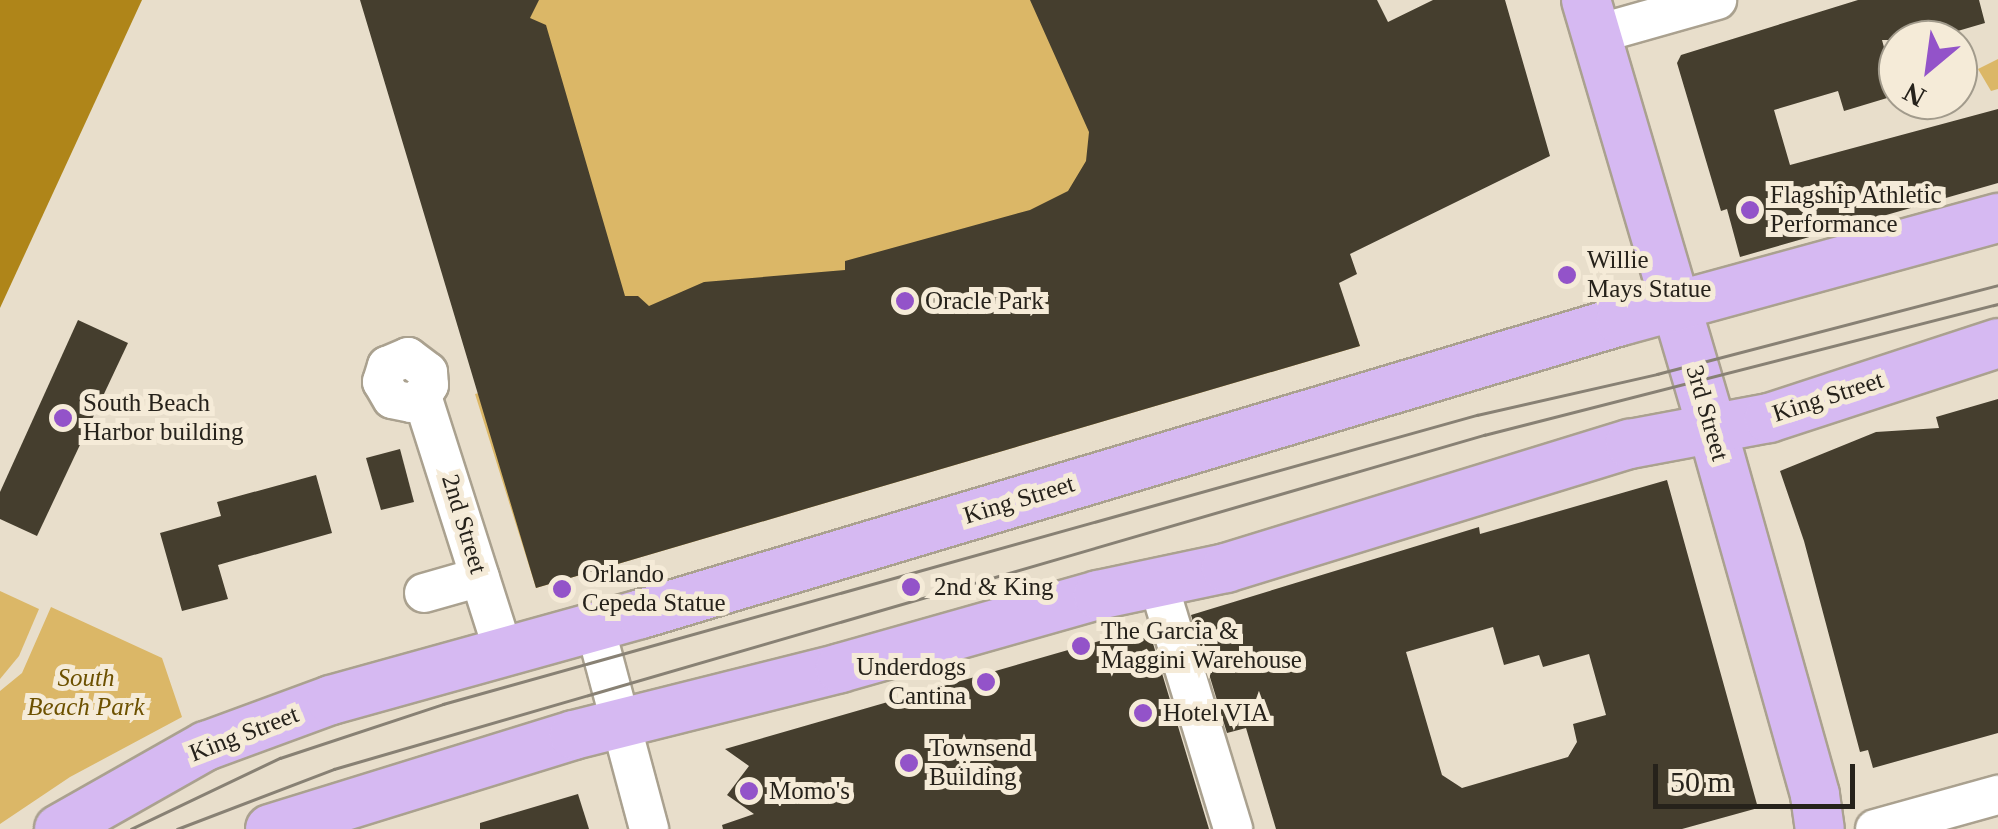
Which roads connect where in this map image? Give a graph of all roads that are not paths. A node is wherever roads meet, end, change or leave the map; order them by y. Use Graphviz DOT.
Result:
graph roads {
  1 [pos="1716,0"];
  2 [pos="1592,17"];
  3 [pos="1998,218"];
  4 [pos="1677,305"];
  5 [pos="1998,343"];
  6 [pos="422,396"];
  7 [pos="1712,428"];
  8 [pos="480,577"];
  9 [pos="1158,583"];
  10 [pos="424,593"];
  11 [pos="595,627"];
  12 [pos="504,652"];
  13 [pos="621,723"];
  14 [pos="1998,795"];
  15 [pos="59,829"];
  16 [pos="270,829"];
  17 [pos="648,829"];
  18 [pos="1233,829"];
  19 [pos="1820,829"];
  20 [pos="1875,829"];
  1 -- 2 [label="street"];
  2 -- 4 [label="main road, 3rd Street"];
  3 -- 4 [label="main road, King Street"];
  4 -- 7 [label="main road, 3rd Street"];
  4 -- 11 [label="main road, King Street"];
  5 -- 7 [label="main road, King Street"];
  6 -- 8 [label="street, 2nd Street"];
  7 -- 9 [label="main road, King Street"];
  7 -- 19 [label="main road, 3rd Street"];
  8 -- 10 [label="street"];
  8 -- 12 [label="street, 2nd Street"];
  9 -- 13 [label="main road, King Street"];
  9 -- 18 [label="street"];
  11 -- 12 [label="main road, King Street"];
  11 -- 13 [label="street"];
  12 -- 15 [label="main road, King Street"];
  13 -- 16 [label="main road, King Street"];
  13 -- 17 [label="street"];
  14 -- 20 [label="street"];
}
